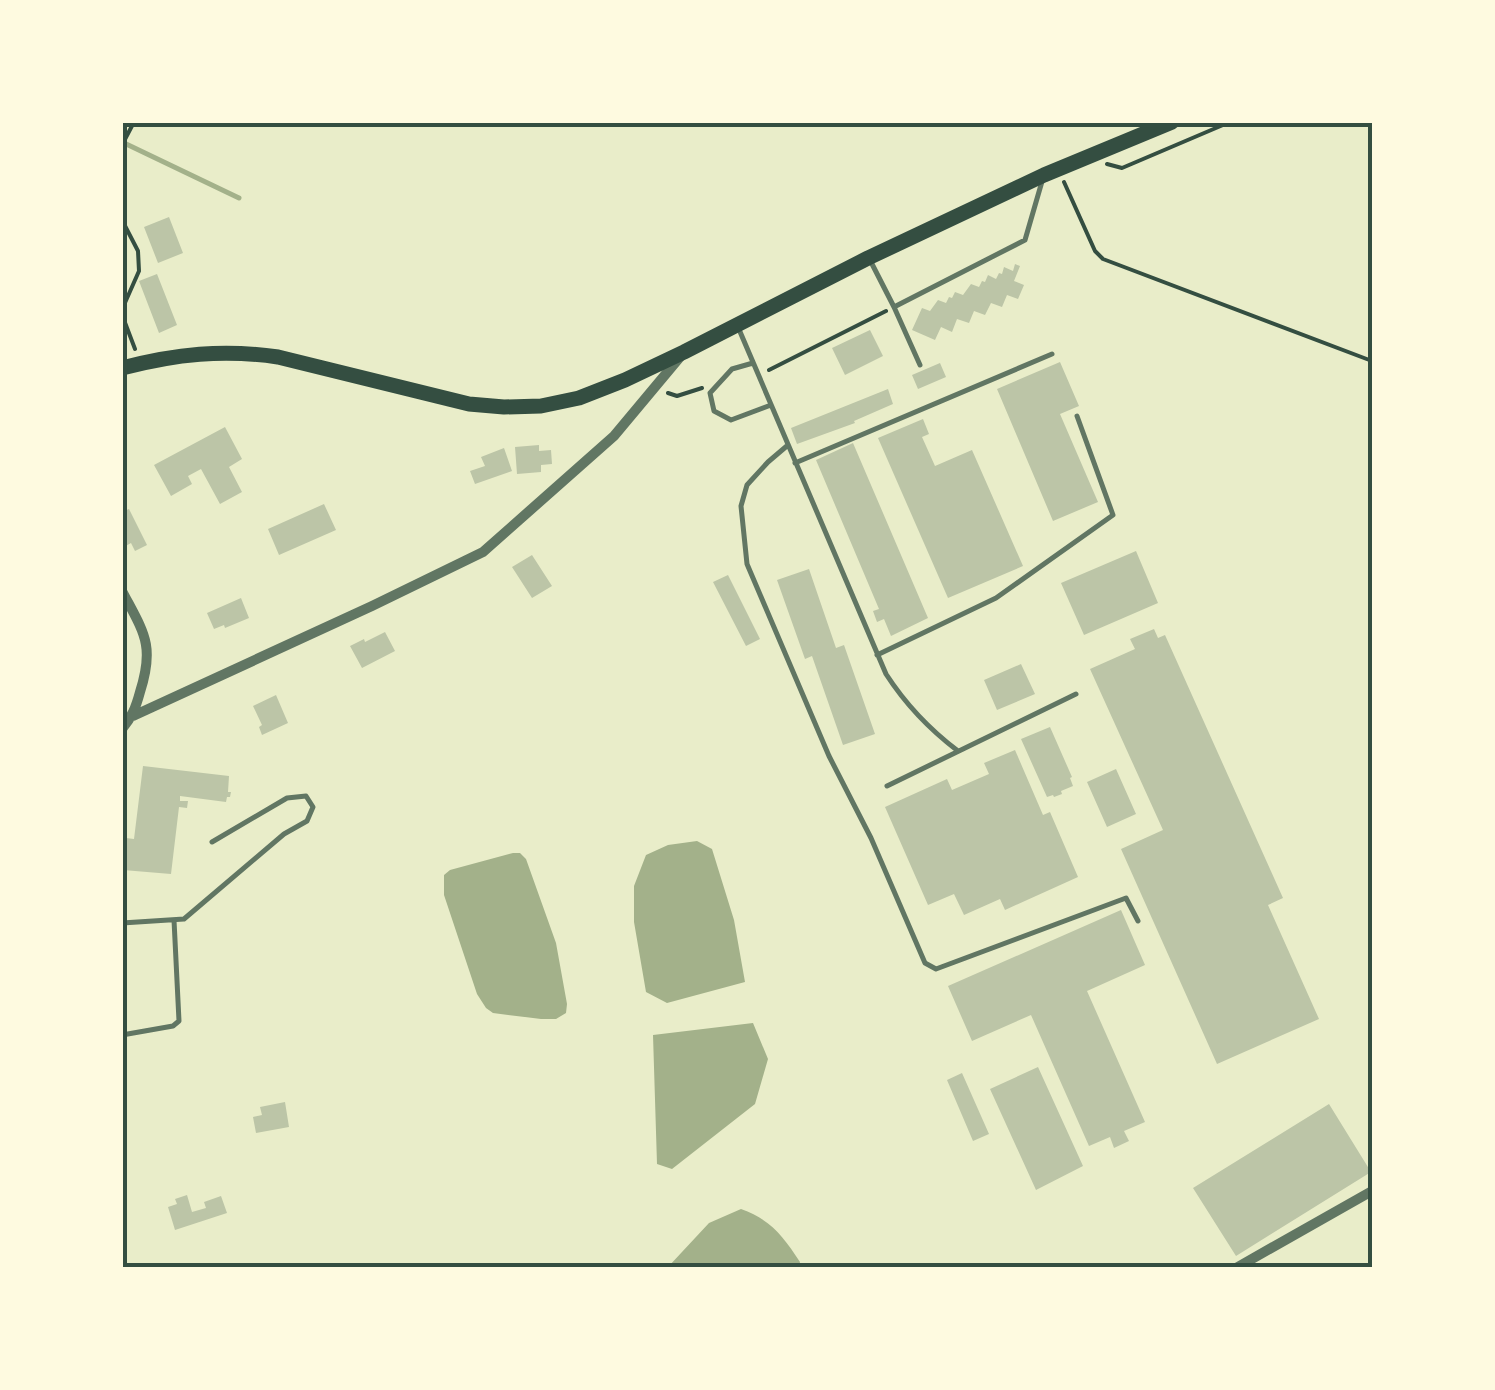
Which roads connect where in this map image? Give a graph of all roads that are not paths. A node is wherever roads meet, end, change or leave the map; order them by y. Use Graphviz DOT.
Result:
graph roads {
  1 [pos="1172,122"];
  2 [pos="1044,175"];
  3 [pos="868,258"];
  4 [pos="894,307"];
  5 [pos="737,324"];
  6 [pos="684,352"];
  7 [pos="1052,354"];
  8 [pos="753,362"];
  9 [pos="920,365"];
  10 [pos="122,368"];
  11 [pos="771,404"];
  12 [pos="1078,416"];
  13 [pos="788,446"];
  14 [pos="795,463"];
  15 [pos="122,591"];
  16 [pos="877,655"];
  17 [pos="1076,694"];
  18 [pos="133,716"];
  19 [pos="122,729"];
  20 [pos="958,751"];
  21 [pos="887,786"];
  22 [pos="212,842"];
  23 [pos="174,920"];
  24 [pos="1138,921"];
  25 [pos="122,922"];
  26 [pos="122,1035"];
  27 [pos="1372,1192"];
  28 [pos="1236,1268"];
  1 -- 2 [label="main road"];
  2 -- 3 [label="main road"];
  2 -- 4 [label="lane"];
  3 -- 4 [label="lane"];
  3 -- 5 [label="main road"];
  4 -- 9 [label="lane"];
  5 -- 6 [label="main road"];
  5 -- 8 [label="lane"];
  6 -- 10 [label="main road"];
  6 -- 18 [label="street"];
  7 -- 14 [label="lane"];
  8 -- 11 [label="lane"];
  8 -- 11 [label="lane"];
  11 -- 13 [label="lane"];
  12 -- 16 [label="lane"];
  13 -- 14 [label="lane"];
  13 -- 24 [label="lane"];
  14 -- 16 [label="lane"];
  15 -- 18 [label="street"];
  16 -- 20 [label="lane"];
  17 -- 20 [label="lane"];
  18 -- 19 [label="street"];
  20 -- 21 [label="lane"];
  22 -- 23 [label="lane"];
  23 -- 25 [label="lane"];
  23 -- 26 [label="lane"];
  27 -- 28 [label="street"];
}
